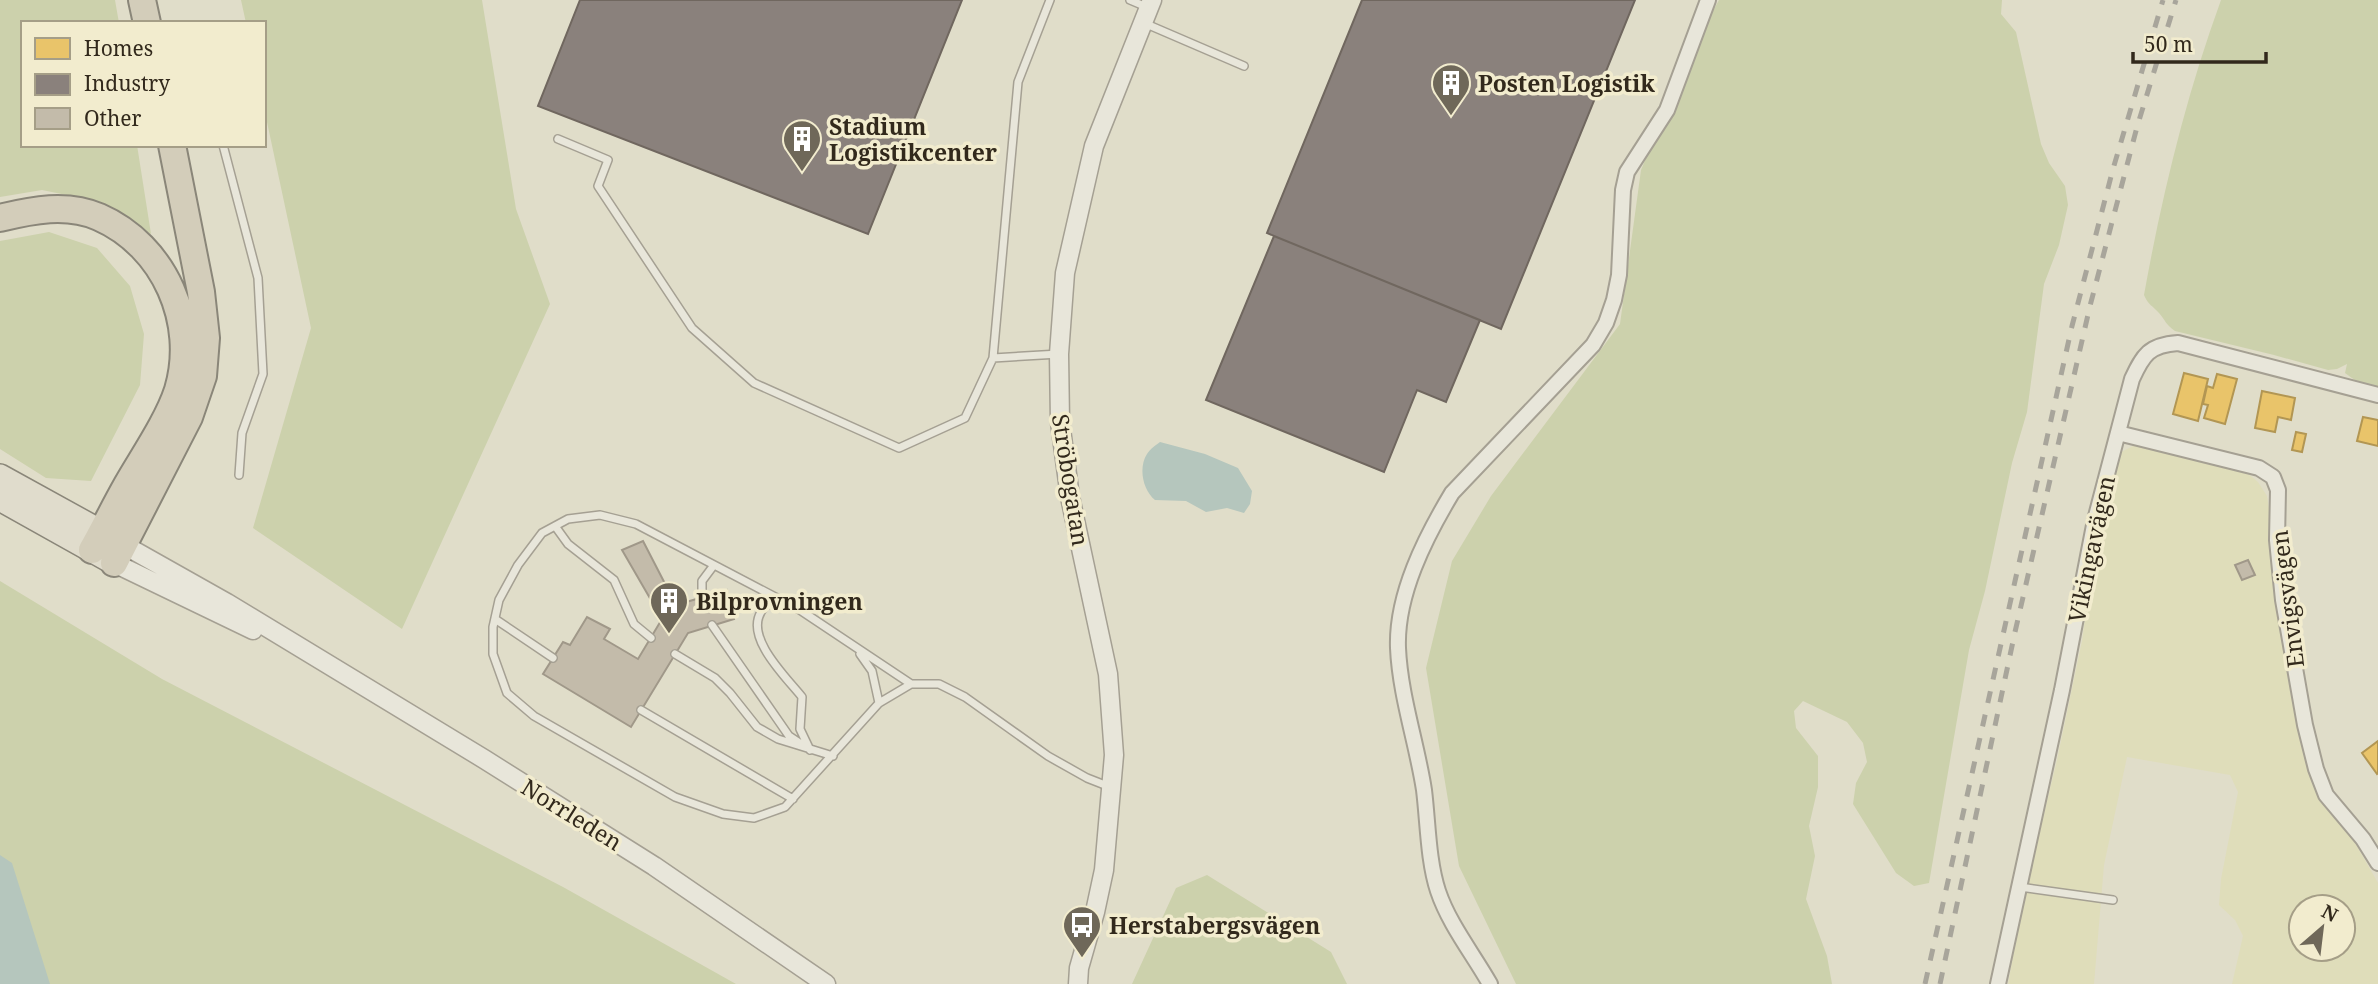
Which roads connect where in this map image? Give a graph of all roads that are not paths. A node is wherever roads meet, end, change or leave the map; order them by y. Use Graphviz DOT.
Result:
graph roads {
  1 [pos="142,0"];
  2 [pos="1050,0"];
  3 [pos="1130,0"];
  4 [pos="1708,0"];
  5 [pos="1148,10"];
  6 [pos="147,21"];
  7 [pos="1244,66"];
  8 [pos="558,139"];
  9 [pos="172,147"];
  10 [pos="224,147"];
  11 [pos="0,218"];
  12 [pos="1059,355"];
  13 [pos="993,358"];
  14 [pos="2378,396"];
  15 [pos="2118,433"];
  16 [pos="239,475"];
  17 [pos="0,476"];
  18 [pos="0,499"];
  19 [pos="555,526"];
  20 [pos="108,547"];
  21 [pos="714,565"];
  22 [pos="702,598"];
  23 [pos="779,599"];
  24 [pos="495,619"];
  25 [pos="712,625"];
  26 [pos="651,638"];
  27 [pos="855,648"];
  28 [pos="676,654"];
  29 [pos="553,658"];
  30 [pos="911,684"];
  31 [pos="879,703"];
  32 [pos="641,710"];
  33 [pos="810,750"];
  34 [pos="833,755"];
  35 [pos="1111,788"];
  36 [pos="793,799"];
  37 [pos="2378,863"];
  38 [pos="2020,887"];
  39 [pos="2113,900"];
  40 [pos="1078,976"];
  41 [pos="826,984"];
  42 [pos="1067,984"];
  43 [pos="1490,984"];
  44 [pos="1998,984"];
  1 -- 6 [label="highway"];
  2 -- 13 [label="lane"];
  3 -- 5 [label="lane"];
  4 -- 43 [label="street"];
  5 -- 7 [label="lane"];
  5 -- 12 [label="street, Ströbogatan"];
  8 -- 13 [label="lane"];
  9 -- 20 [label="highway"];
  10 -- 16 [label="lane"];
  11 -- 20 [label="highway"];
  12 -- 13 [label="lane"];
  12 -- 35 [label="street, Ströbogatan"];
  14 -- 15 [label="street, Vikingavägen"];
  15 -- 37 [label="street, Envigsvägen"];
  15 -- 38 [label="street, Vikingavägen"];
  17 -- 20 [label="main road"];
  18 -- 20 [label="main road"];
  19 -- 21 [label="lane"];
  19 -- 24 [label="lane"];
  19 -- 26 [label="lane"];
  20 -- 41 [label="street, Norrleden"];
  21 -- 22 [label="lane"];
  21 -- 23 [label="lane"];
  23 -- 27 [label="lane"];
  23 -- 33 [label="lane"];
  24 -- 29 [label="lane"];
  24 -- 36 [label="lane"];
  25 -- 33 [label="lane"];
  27 -- 30 [label="lane"];
  27 -- 31 [label="lane"];
  28 -- 33 [label="lane"];
  30 -- 31 [label="lane"];
  30 -- 35 [label="lane"];
  31 -- 34 [label="lane"];
  32 -- 36 [label="lane"];
  33 -- 34 [label="lane"];
  34 -- 36 [label="lane"];
  35 -- 40 [label="street, Ströbogatan"];
  38 -- 39 [label="lane"];
  38 -- 44 [label="street, Vikingavägen"];
  40 -- 42 [label="street, Ströbogatan"];
}
